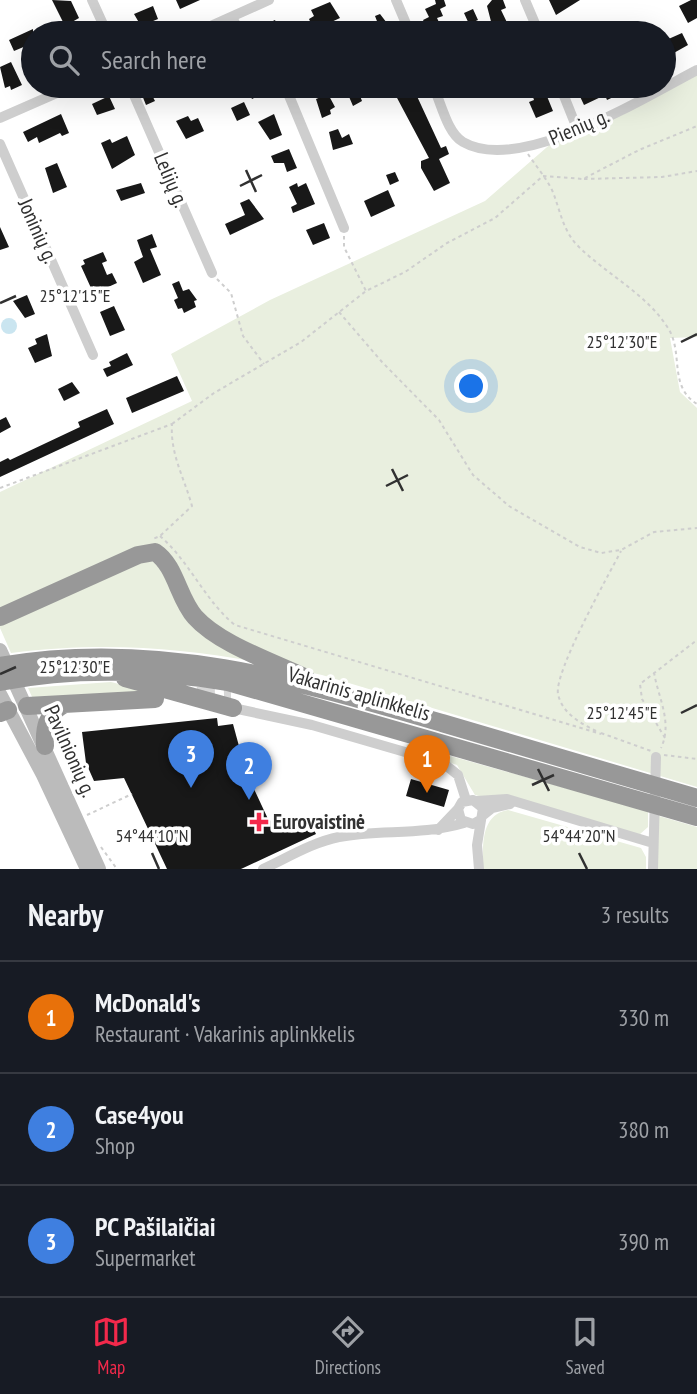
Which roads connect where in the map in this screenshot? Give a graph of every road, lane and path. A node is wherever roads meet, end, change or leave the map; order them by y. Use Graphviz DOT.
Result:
graph roads {
  1 [pos="92,0"];
  2 [pos="269,0"];
  3 [pos="396,0"];
  4 [pos="525,0"];
  5 [pos="232,17"];
  6 [pos="102,21"];
  7 [pos="223,21"];
  8 [pos="234,21"];
  9 [pos="405,21"];
  10 [pos="534,21"];
  11 [pos="697,70"];
  12 [pos="676,81"];
  13 [pos="46,98"];
  14 [pos="136,98"];
  15 [pos="290,98"];
  16 [pos="438,98"];
  17 [pos="565,98"];
  18 [pos="642,98"];
  19 [pos="0,118"];
  20 [pos="697,126"];
  21 [pos="578,131"];
  22 [pos="0,145"];
  23 [pos="524,146"];
  24 [pos="697,171"];
  25 [pos="543,176"];
  26 [pos="583,179"];
  27 [pos="344,228"];
  28 [pos="212,273"];
  29 [pos="366,291"];
  30 [pos="338,311"];
  31 [pos="93,355"];
  32 [pos="264,365"];
  33 [pos="697,404"];
  34 [pos="172,424"];
  35 [pos="0,488"];
  36 [pos="697,528"];
  37 [pos="160,536"];
  38 [pos="148,541"];
  39 [pos="621,550"];
  40 [pos="0,617"];
  41 [pos="697,640"];
  42 [pos="0,650"];
  43 [pos="0,666"];
  44 [pos="113,668"];
  45 [pos="653,671"];
  46 [pos="0,682"];
  47 [pos="338,693"];
  48 [pos="155,699"];
  49 [pos="232,702"];
  50 [pos="3,704"];
  51 [pos="64,705"];
  52 [pos="27,706"];
  53 [pos="601,734"];
  54 [pos="666,738"];
  55 [pos="45,746"];
  56 [pos="653,754"];
  57 [pos="502,759"];
  58 [pos="697,759"];
  59 [pos="132,794"];
  60 [pos="697,798"];
  61 [pos="471,801"];
  62 [pos="518,804"];
  63 [pos="83,806"];
  64 [pos="458,809"];
  65 [pos="697,817"];
  66 [pos="481,818"];
  67 [pos="465,823"];
  68 [pos="438,830"];
  69 [pos="98,841"];
  70 [pos="653,843"];
  71 [pos="477,845"];
  72 [pos="87,869"];
  73 [pos="99,869"];
  74 [pos="117,869"];
  75 [pos="263,869"];
  76 [pos="479,869"];
  77 [pos="653,869"];
  1 -- 6 [label="street"];
  2 -- 5 [label="street"];
  3 -- 9 [label="street"];
  4 -- 10 [label="street"];
  5 -- 7 [label="street"];
  5 -- 8 [label="street"];
  11 -- 12 [label="street, Pienių g."];
  13 -- 19 [label="street"];
  14 -- 28 [label="street, Lelijų g."];
  15 -- 27 [label="street"];
  16 -- 23 [label="street, Pienių g."];
  17 -- 21 [label="street"];
  18 -- 21 [label="street, Pienių g."];
  20 -- 26 [label="path"];
  21 -- 23 [label="street, Pienių g."];
  22 -- 31 [label="street, Joninių g."];
  23 -- 25 [label="path"];
  24 -- 26 [label="path"];
  25 -- 26 [label="path"];
  25 -- 29 [label="path"];
  25 -- 33 [label="path"];
  27 -- 29 [label="path"];
  28 -- 32 [label="path"];
  29 -- 30 [label="path"];
  30 -- 32 [label="path"];
  30 -- 39 [label="path"];
  32 -- 34 [label="path"];
  34 -- 35 [label="path"];
  34 -- 37 [label="path"];
  36 -- 39 [label="path"];
  37 -- 38 [label="path"];
  37 -- 53 [label="path"];
  39 -- 53 [label="path"];
  40 -- 47 [label="highway"];
  41 -- 45 [label="path"];
  42 -- 52 [label="street, Pavilnionių g."];
  43 -- 44 [label="highway, Vakarinis aplinkkelis"];
  44 -- 46 [label="highway, Vakarinis aplinkkelis"];
  44 -- 47 [label="highway, Vakarinis aplinkkelis"];
  44 -- 49 [label="highway"];
  44 -- 57 [label="highway, Vakarinis aplinkkelis"];
  45 -- 54 [label="path"];
  45 -- 54 [label="path"];
  47 -- 60 [label="highway, Vakarinis aplinkkelis"];
  48 -- 51 [label="highway"];
  49 -- 57 [label="highway"];
  49 -- 61 [label="street"];
  50 -- 52 [label="street"];
  50 -- 72 [label="street, Pavilnionių g."];
  51 -- 52 [label="highway"];
  51 -- 55 [label="highway"];
  52 -- 55 [label="street, Pavilnionių g."];
  53 -- 56 [label="path"];
  54 -- 56 [label="path"];
  55 -- 73 [label="street, Pavilnionių g."];
  56 -- 58 [label="path"];
  56 -- 70 [label="street"];
  57 -- 65 [label="highway, Vakarinis aplinkkelis"];
  59 -- 63 [label="path"];
  61 -- 62 [label="street"];
  61 -- 64 [label="street"];
  61 -- 66 [label="street"];
  62 -- 66 [label="street"];
  62 -- 70 [label="street"];
  64 -- 67 [label="street"];
  64 -- 68 [label="street"];
  66 -- 67 [label="street"];
  66 -- 71 [label="street"];
  67 -- 68 [label="street"];
  67 -- 71 [label="street"];
  68 -- 75 [label="street"];
  69 -- 74 [label="path"];
  70 -- 77 [label="street"];
  71 -- 76 [label="street"];
}
